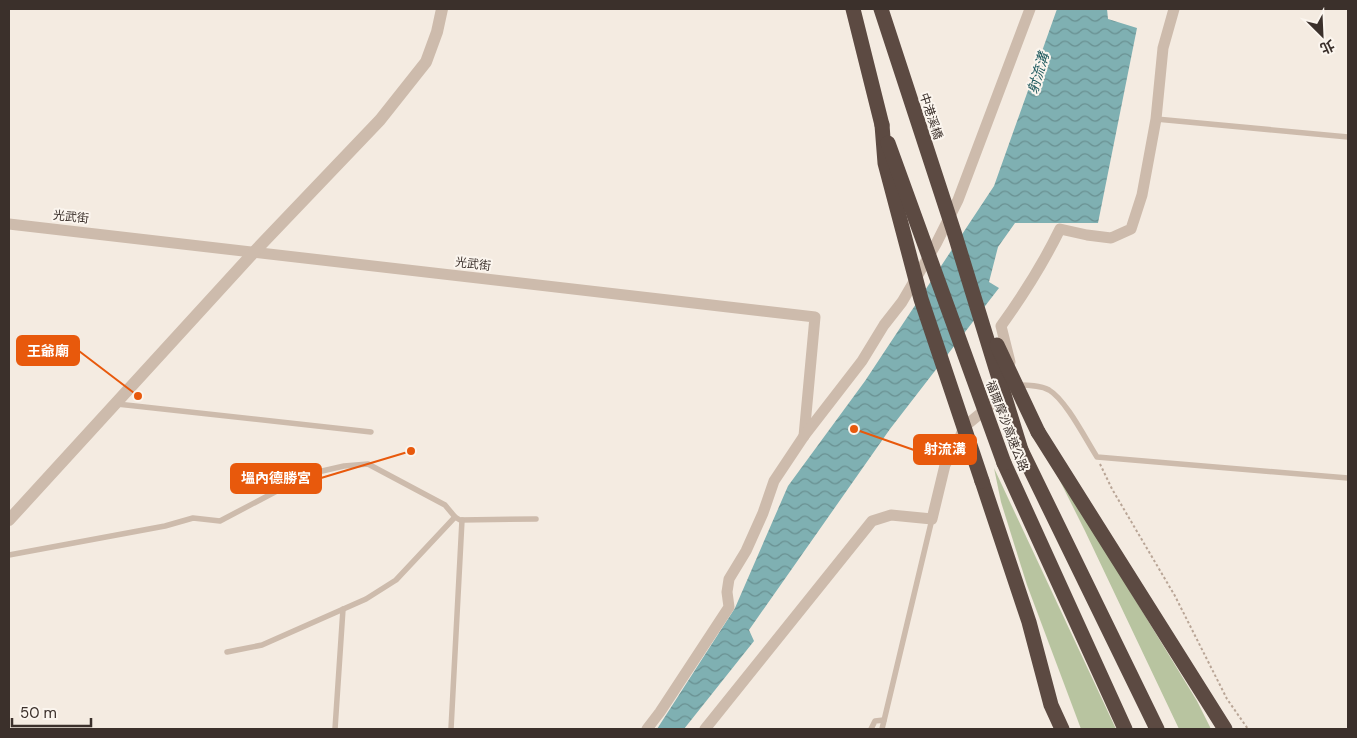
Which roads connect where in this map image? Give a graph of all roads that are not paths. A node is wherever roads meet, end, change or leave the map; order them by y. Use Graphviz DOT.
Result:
graph roads {
  1 [pos="442,9"];
  2 [pos="853,9"];
  3 [pos="880,9"];
  4 [pos="1030,9"];
  5 [pos="1174,9"];
  6 [pos="1156,119"];
  7 [pos="882,125"];
  8 [pos="1348,137"];
  9 [pos="9,224"];
  10 [pos="954,232"];
  11 [pos="255,252"];
  12 [pos="1016,385"];
  13 [pos="115,404"];
  14 [pos="371,432"];
  15 [pos="804,436"];
  16 [pos="1348,478"];
  17 [pos="455,517"];
  18 [pos="932,518"];
  19 [pos="536,519"];
  20 [pos="9,520"];
  21 [pos="462,520"];
  22 [pos="9,555"];
  23 [pos="343,609"];
  24 [pos="227,652"];
  25 [pos="1209,703"];
  26 [pos="1051,705"];
  27 [pos="884,720"];
  28 [pos="335,729"];
  29 [pos="451,729"];
  30 [pos="647,729"];
  31 [pos="705,729"];
  32 [pos="871,729"];
  33 [pos="882,729"];
  34 [pos="1057,729"];
  35 [pos="1062,729"];
  36 [pos="1125,729"];
  37 [pos="1157,729"];
  38 [pos="1218,729"];
  39 [pos="1225,729"];
  1 -- 11 [label="street"];
  2 -- 7 [label="highway"];
  3 -- 10 [label="highway, 中港溪橋, bridge"];
  4 -- 15 [label="street"];
  5 -- 6 [label="street"];
  6 -- 8 [label="lane"];
  6 -- 12 [label="street"];
  7 -- 26 [label="highway, bridge"];
  7 -- 36 [label="highway, 福爾摩沙高速公路, bridge"];
  9 -- 11 [label="street, 光武街"];
  10 -- 25 [label="highway, bridge"];
  10 -- 37 [label="highway, 福爾摩沙高速公路, bridge"];
  11 -- 13 [label="street"];
  11 -- 15 [label="street, 光武街"];
  12 -- 16 [label="lane"];
  12 -- 18 [label="street"];
  13 -- 14 [label="lane"];
  13 -- 20 [label="street"];
  15 -- 30 [label="street"];
  17 -- 21 [label="lane"];
  17 -- 22 [label="lane"];
  17 -- 23 [label="lane"];
  18 -- 27 [label="lane"];
  18 -- 31 [label="street"];
  19 -- 21 [label="lane"];
  21 -- 29 [label="lane"];
  23 -- 24 [label="lane"];
  23 -- 28 [label="lane"];
  25 -- 38 [label="highway"];
  25 -- 39 [label="highway"];
  26 -- 34 [label="highway"];
  26 -- 35 [label="highway"];
  27 -- 32 [label="lane"];
  27 -- 33 [label="lane"];
}
